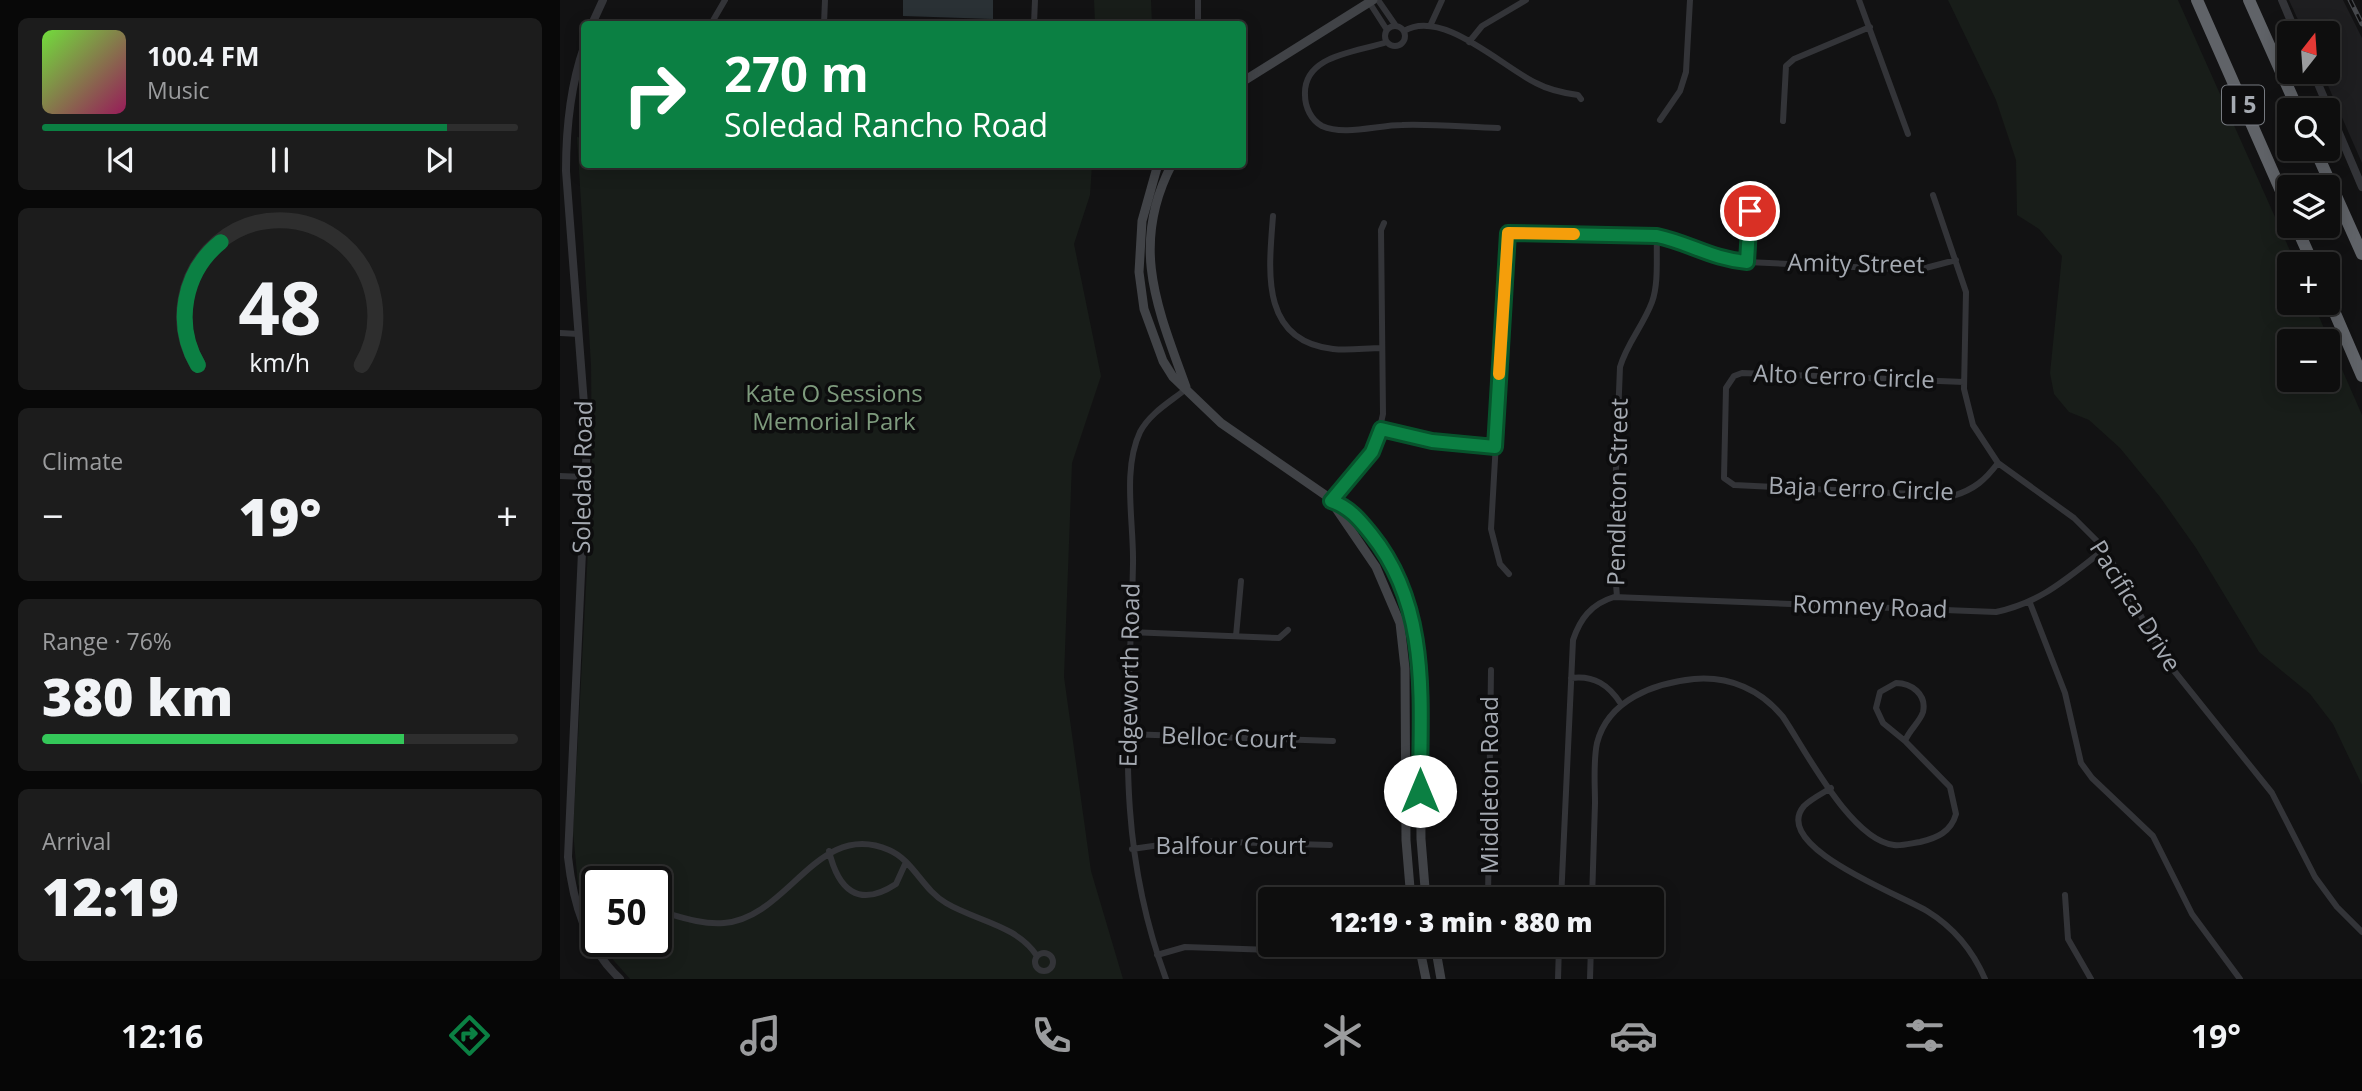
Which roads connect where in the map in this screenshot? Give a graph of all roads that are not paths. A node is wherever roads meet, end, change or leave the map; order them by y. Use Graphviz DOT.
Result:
graph roads {
  1 [pos="603,0"];
  2 [pos="725,0"];
  3 [pos="825,0"];
  4 [pos="1035,0"];
  5 [pos="1198,0"];
  6 [pos="1442,0"];
  7 [pos="1526,0"];
  8 [pos="1690,0"];
  9 [pos="1859,0"];
  10 [pos="2197,0"];
  11 [pos="2249,0"];
  12 [pos="2282,0"];
  13 [pos="1373,1"];
  14 [pos="594,21"];
  15 [pos="713,21"];
  16 [pos="824,21"];
  17 [pos="1034,21"];
  18 [pos="1198,21"];
  19 [pos="2291,21"];
  20 [pos="1431,24"];
  21 [pos="1396,26"];
  22 [pos="1870,27"];
  23 [pos="1387,30"];
  24 [pos="1404,31"];
  25 [pos="1387,42"];
  26 [pos="1469,42"];
  27 [pos="581,56"];
  28 [pos="1246,80"];
  29 [pos="2318,84"];
  30 [pos="2293,98"];
  31 [pos="1581,99"];
  32 [pos="1660,120"];
  33 [pos="1783,121"];
  34 [pos="1498,128"];
  35 [pos="1908,134"];
  36 [pos="2320,161"];
  37 [pos="1157,168"];
  38 [pos="1170,168"];
  39 [pos="2277,182"];
  40 [pos="2362,187"];
  41 [pos="1754,188"];
  42 [pos="1933,195"];
  43 [pos="564,210"];
  44 [pos="1273,216"];
  45 [pos="1384,223"];
  46 [pos="1657,236"];
  47 [pos="2362,254"];
  48 [pos="1956,260"];
  49 [pos="1747,262"];
  50 [pos="2336,315"];
  51 [pos="560,333"];
  52 [pos="579,334"];
  53 [pos="1382,348"];
  54 [pos="2362,376"];
  55 [pos="1964,382"];
  56 [pos="1186,389"];
  57 [pos="1381,429"];
  58 [pos="1495,447"];
  59 [pos="1998,463"];
  60 [pos="1722,468"];
  61 [pos="560,475"];
  62 [pos="584,477"];
  63 [pos="1331,501"];
  64 [pos="2105,549"];
  65 [pos="1509,575"];
  66 [pos="1241,581"];
  67 [pos="1617,597"];
  68 [pos="2030,603"];
  69 [pos="1288,630"];
  70 [pos="1129,632"];
  71 [pos="1236,636"];
  72 [pos="1491,670"];
  73 [pos="1571,678"];
  74 [pos="1621,704"];
  75 [pos="1126,734"];
  76 [pos="1333,741"];
  77 [pos="1905,741"];
  78 [pos="1831,788"];
  79 [pos="564,826"];
  80 [pos="1330,845"];
  81 [pos="1132,849"];
  82 [pos="829,851"];
  83 [pos="906,862"];
  84 [pos="1410,887"];
  85 [pos="1425,887"];
  86 [pos="1488,887"];
  87 [pos="1562,887"];
  88 [pos="1592,887"];
  89 [pos="2065,895"];
  90 [pos="581,907"];
  91 [pos="577,908"];
  92 [pos="672,914"];
  93 [pos="2362,932"];
  94 [pos="1258,949"];
  95 [pos="1157,955"];
  96 [pos="1037,956"];
  97 [pos="1421,957"];
  98 [pos="1437,957"];
  99 [pos="1559,957"];
  100 [pos="1591,957"];
  101 [pos="620,979"];
  102 [pos="1166,979"];
  103 [pos="1426,979"];
  104 [pos="1441,979"];
  105 [pos="1558,979"];
  106 [pos="1590,979"];
  107 [pos="1985,979"];
  108 [pos="2091,979"];
  109 [pos="2240,979"];
  1 -- 14 [label="street"];
  2 -- 15 [label="street"];
  3 -- 16 [label="street"];
  4 -- 17 [label="street"];
  5 -- 18 [label="street"];
  6 -- 20 [label="street"];
  7 -- 26 [label="street"];
  8 -- 32 [label="street"];
  9 -- 22 [label="street"];
  10 -- 39 [label="highway, I 5"];
  11 -- 30 [label="highway, I 5"];
  12 -- 19 [label="street"];
  13 -- 21 [label="street"];
  13 -- 23 [label="street"];
  13 -- 28 [label="main road"];
  20 -- 24 [label="street"];
  20 -- 26 [label="street"];
  21 -- 23 [label="street"];
  21 -- 24 [label="street"];
  22 -- 33 [label="street"];
  22 -- 35 [label="street"];
  23 -- 25 [label="street"];
  24 -- 25 [label="street"];
  25 -- 34 [label="street"];
  26 -- 31 [label="street"];
  27 -- 43 [label="street, Soledad Road"];
  29 -- 40 [label="street"];
  36 -- 47 [label="highway"];
  37 -- 56 [label="main road"];
  38 -- 56 [label="main road"];
  41 -- 49 [label="street"];
  42 -- 48 [label="street, Pacifica Drive"];
  43 -- 52 [label="street, Soledad Road"];
  44 -- 53 [label="street"];
  45 -- 53 [label="street"];
  46 -- 49 [label="street, Amity Street"];
  46 -- 58 [label="street, Amity Street"];
  46 -- 67 [label="street, Pendleton Street"];
  48 -- 49 [label="street, Amity Street"];
  48 -- 55 [label="street, Pacifica Drive"];
  50 -- 54 [label="highway"];
  51 -- 52 [label="street"];
  52 -- 62 [label="street, Soledad Road"];
  53 -- 57 [label="street"];
  55 -- 59 [label="street, Pacifica Drive"];
  55 -- 60 [label="street, Alto Cerro Circle"];
  56 -- 63 [label="main road"];
  56 -- 70 [label="street, Edgeworth Road"];
  57 -- 58 [label="street"];
  57 -- 63 [label="street"];
  58 -- 65 [label="street"];
  59 -- 60 [label="street, Baja Cerro Circle"];
  59 -- 64 [label="street, Pacifica Drive"];
  61 -- 62 [label="street"];
  62 -- 79 [label="street, Soledad Road"];
  63 -- 84 [label="main road"];
  63 -- 85 [label="main road"];
  64 -- 68 [label="street, Romney Road"];
  64 -- 93 [label="street, Pacifica Drive"];
  66 -- 71 [label="street"];
  67 -- 68 [label="street, Romney Road"];
  67 -- 73 [label="street, Pendleton Street"];
  68 -- 109 [label="street"];
  69 -- 71 [label="street"];
  70 -- 71 [label="street"];
  70 -- 75 [label="street, Edgeworth Road"];
  72 -- 86 [label="street, Middleton Road"];
  73 -- 74 [label="street"];
  73 -- 87 [label="street, Pendleton Street"];
  74 -- 78 [label="street"];
  74 -- 88 [label="street"];
  75 -- 76 [label="street, Belloc Court"];
  75 -- 81 [label="street, Edgeworth Road"];
  77 -- 77 [label="street"];
  77 -- 78 [label="street"];
  78 -- 107 [label="street"];
  79 -- 91 [label="street, Soledad Road"];
  80 -- 81 [label="street, Balfour Court"];
  81 -- 95 [label="street, Edgeworth Road"];
  82 -- 83 [label="street"];
  82 -- 83 [label="street"];
  82 -- 92 [label="street"];
  83 -- 96 [label="street"];
  89 -- 108 [label="street"];
  90 -- 91 [label="street"];
  91 -- 101 [label="street, Soledad Road"];
  94 -- 95 [label="street"];
  95 -- 102 [label="street, Edgeworth Road"];
  97 -- 103 [label="main road"];
  98 -- 104 [label="main road"];
  99 -- 105 [label="street"];
  100 -- 106 [label="street"];
}
